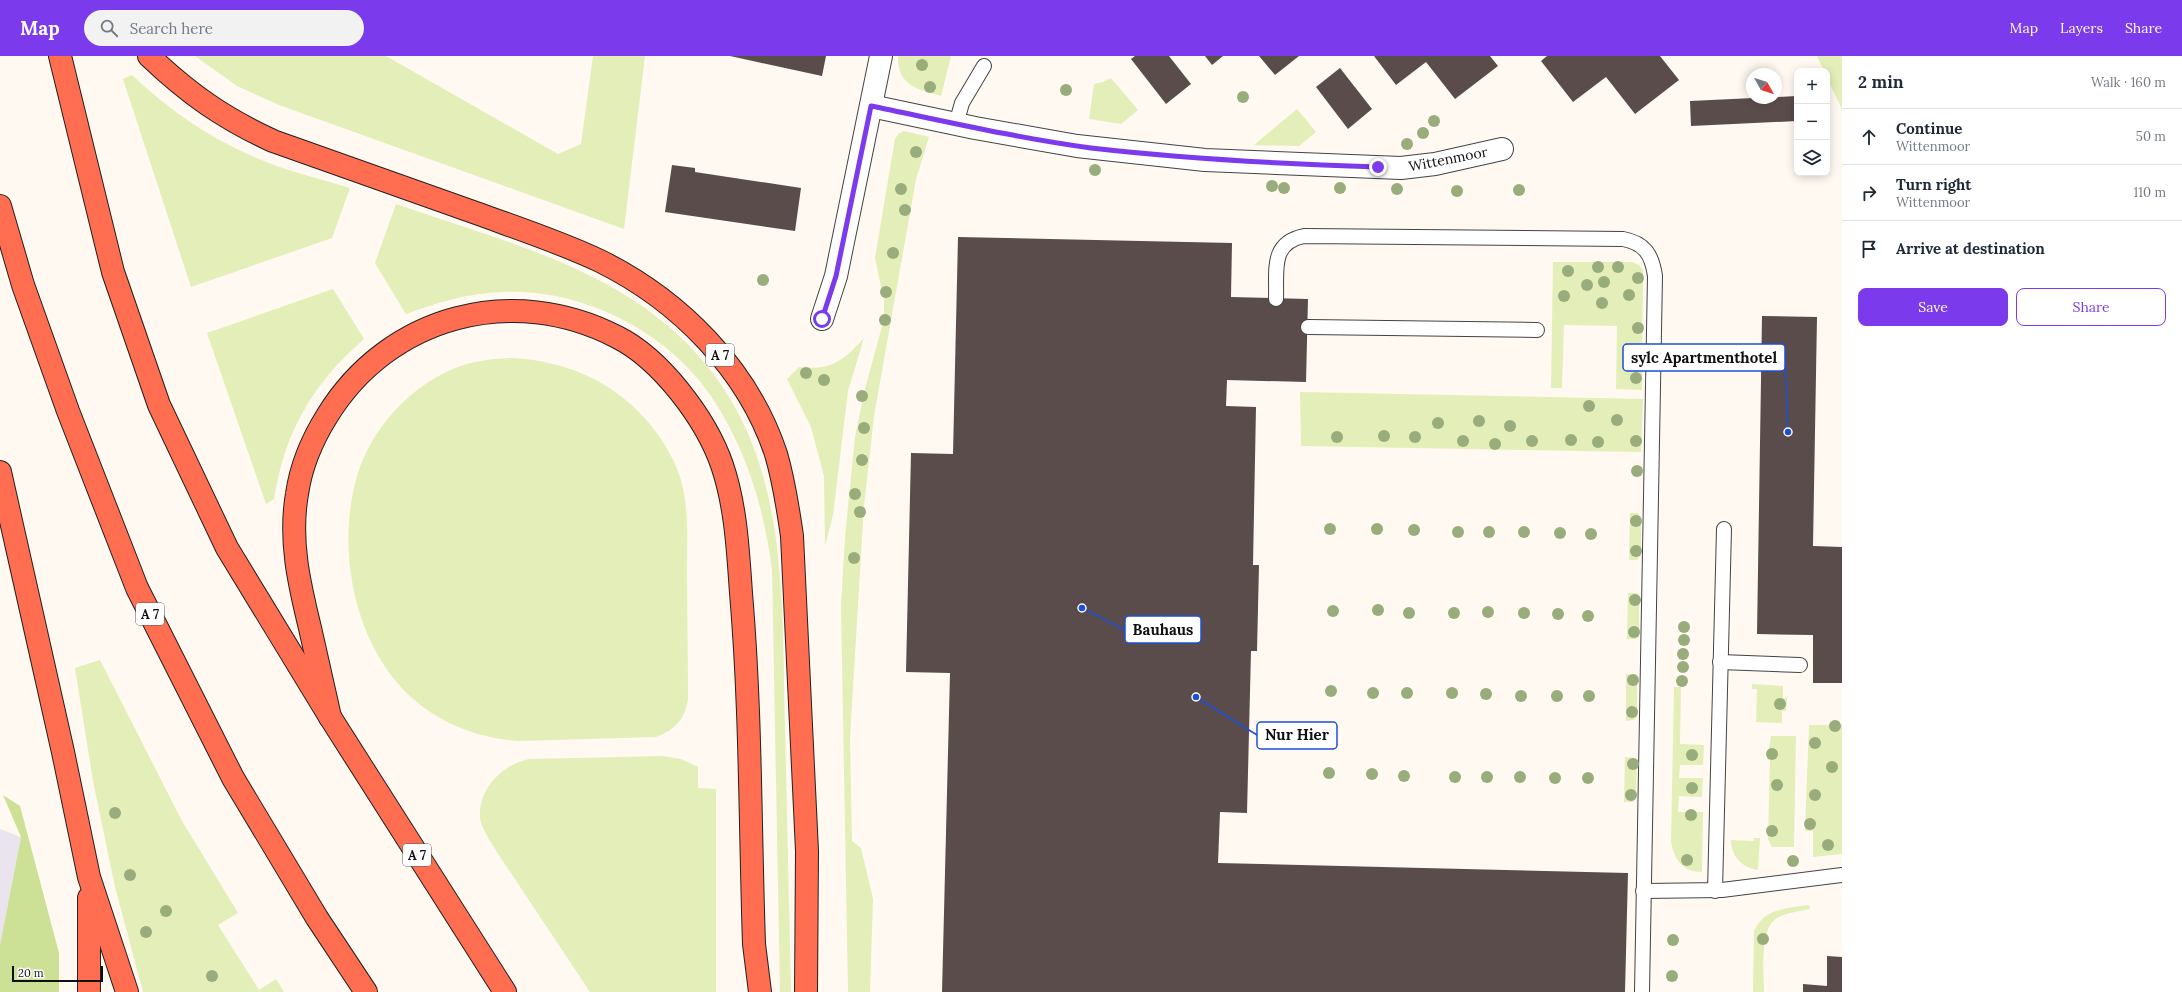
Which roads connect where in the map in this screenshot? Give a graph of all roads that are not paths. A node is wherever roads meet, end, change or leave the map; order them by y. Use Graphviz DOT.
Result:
graph roads {
  1 [pos="60,56"];
  2 [pos="148,56"];
  3 [pos="881,56"];
  4 [pos="984,66"];
  5 [pos="871,106"];
  6 [pos="956,124"];
  7 [pos="1502,149"];
  8 [pos="0,206"];
  9 [pos="1276,299"];
  10 [pos="822,319"];
  11 [pos="1308,327"];
  12 [pos="1537,330"];
  13 [pos="0,472"];
  14 [pos="1724,529"];
  15 [pos="1720,662"];
  16 [pos="1800,665"];
  17 [pos="330,717"];
  18 [pos="1842,875"];
  19 [pos="89,877"];
  20 [pos="1643,891"];
  21 [pos="1715,891"];
  22 [pos="756,962"];
  23 [pos="90,992"];
  24 [pos="127,992"];
  25 [pos="366,992"];
  26 [pos="505,992"];
  27 [pos="752,992"];
  28 [pos="760,992"];
  29 [pos="806,992"];
  30 [pos="1642,992"];
  1 -- 17 [label="highway, A 7"];
  2 -- 29 [label="highway, A 7"];
  3 -- 5 [label="street"];
  4 -- 6 [label="lane"];
  5 -- 6 [label="street, Wittenmoor"];
  5 -- 10 [label="street"];
  6 -- 7 [label="street, Wittenmoor"];
  8 -- 25 [label="highway, A 7"];
  9 -- 20 [label="lane"];
  11 -- 12 [label="lane"];
  13 -- 19 [label="highway"];
  14 -- 15 [label="lane"];
  15 -- 16 [label="lane"];
  15 -- 21 [label="lane"];
  17 -- 22 [label="highway"];
  17 -- 26 [label="highway, A 7"];
  18 -- 21 [label="lane"];
  19 -- 23 [label="highway"];
  19 -- 24 [label="highway"];
  20 -- 21 [label="lane"];
  20 -- 30 [label="lane"];
  22 -- 27 [label="highway"];
  22 -- 28 [label="highway"];
}
